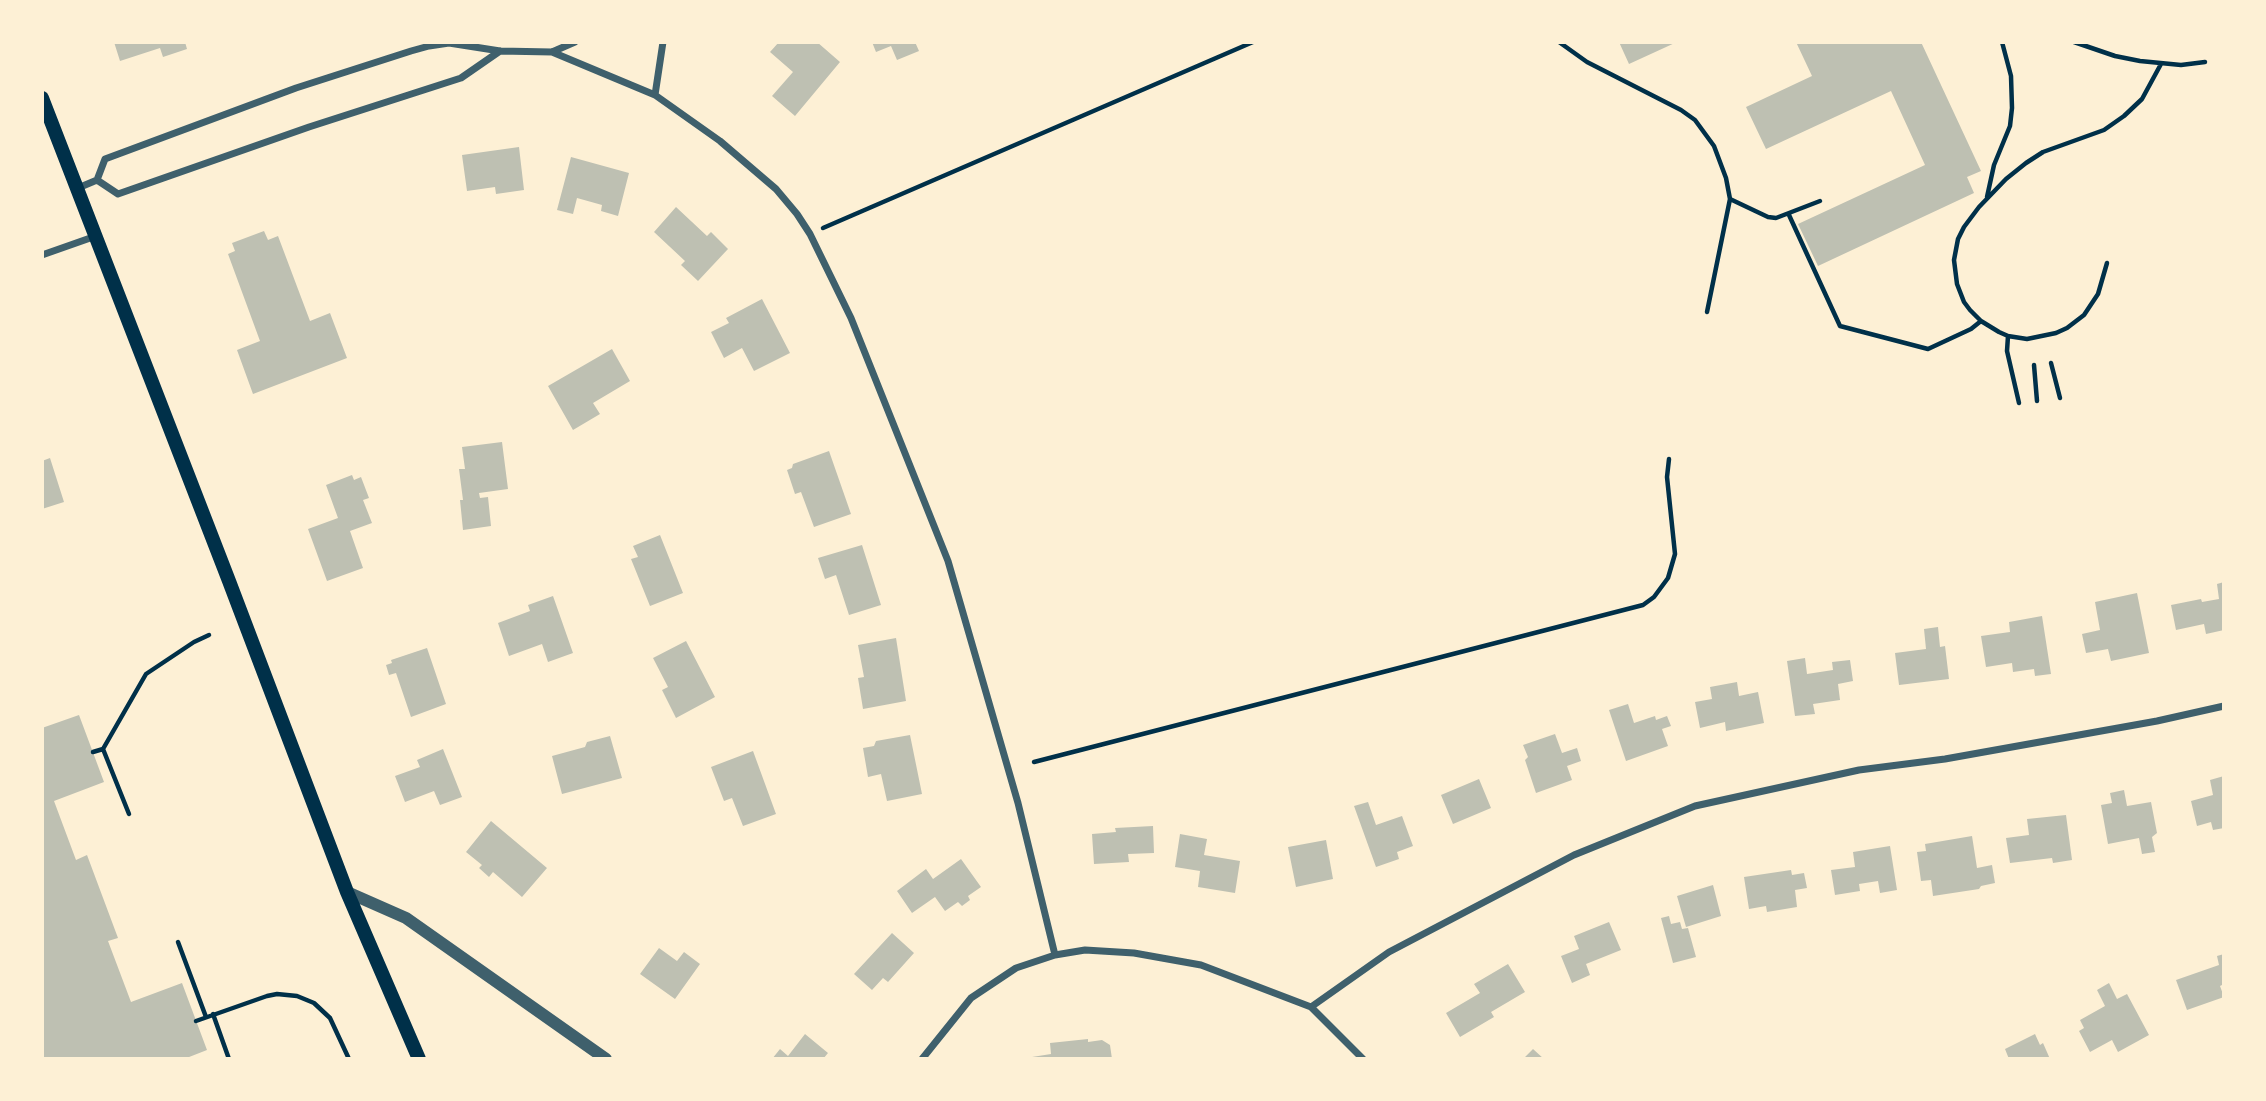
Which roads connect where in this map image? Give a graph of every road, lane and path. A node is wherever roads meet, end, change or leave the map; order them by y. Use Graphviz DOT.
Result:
graph roads {
  1 [pos="575,42"];
  2 [pos="663,42"];
  3 [pos="1253,42"];
  4 [pos="1559,42"];
  5 [pos="2001,42"];
  6 [pos="2074,42"];
  7 [pos="500,51"];
  8 [pos="552,52"];
  9 [pos="2205,62"];
  10 [pos="2161,64"];
  11 [pos="654,96"];
  12 [pos="42,98"];
  13 [pos="97,180"];
  14 [pos="78,188"];
  15 [pos="1987,197"];
  16 [pos="1730,199"];
  17 [pos="1820,201"];
  18 [pos="1789,215"];
  19 [pos="823,228"];
  20 [pos="96,236"];
  21 [pos="42,256"];
  22 [pos="2107,263"];
  23 [pos="1707,312"];
  24 [pos="1981,321"];
  25 [pos="2008,336"];
  26 [pos="2051,363"];
  27 [pos="2034,365"];
  28 [pos="2060,398"];
  29 [pos="2037,401"];
  30 [pos="2019,403"];
  31 [pos="1669,459"];
  32 [pos="209,635"];
  33 [pos="2224,706"];
  34 [pos="103,749"];
  35 [pos="93,752"];
  36 [pos="1034,762"];
  37 [pos="129,814"];
  38 [pos="347,892"];
  39 [pos="178,942"];
  40 [pos="1055,955"];
  41 [pos="1311,1007"];
  42 [pos="212,1014"];
  43 [pos="206,1017"];
  44 [pos="196,1021"];
  45 [pos="229,1059"];
  46 [pos="349,1059"];
  47 [pos="419,1059"];
  48 [pos="606,1059"];
  49 [pos="922,1059"];
  50 [pos="1363,1059"];
  1 -- 8 [label="street"];
  2 -- 11 [label="street"];
  3 -- 19 [label="path"];
  4 -- 16 [label="path"];
  5 -- 15 [label="path"];
  6 -- 10 [label="path"];
  7 -- 8 [label="street"];
  7 -- 13 [label="street"];
  7 -- 13 [label="street"];
  8 -- 11 [label="street"];
  9 -- 10 [label="path"];
  10 -- 15 [label="path"];
  11 -- 40 [label="street"];
  12 -- 14 [label="main road"];
  13 -- 14 [label="street"];
  14 -- 20 [label="main road"];
  15 -- 24 [label="path"];
  16 -- 18 [label="path"];
  16 -- 23 [label="path"];
  17 -- 18 [label="path"];
  18 -- 24 [label="path"];
  20 -- 21 [label="street"];
  20 -- 38 [label="main road"];
  22 -- 25 [label="path"];
  24 -- 25 [label="path"];
  25 -- 30 [label="path"];
  26 -- 28 [label="path"];
  27 -- 29 [label="path"];
  31 -- 36 [label="path"];
  32 -- 34 [label="path"];
  33 -- 41 [label="street"];
  34 -- 35 [label="path"];
  34 -- 37 [label="path"];
  38 -- 47 [label="main road"];
  38 -- 48 [label="street"];
  39 -- 43 [label="path"];
  40 -- 41 [label="street"];
  40 -- 49 [label="street"];
  41 -- 50 [label="street"];
  42 -- 43 [label="path"];
  42 -- 45 [label="path"];
  42 -- 46 [label="path"];
  43 -- 44 [label="path"];
}
